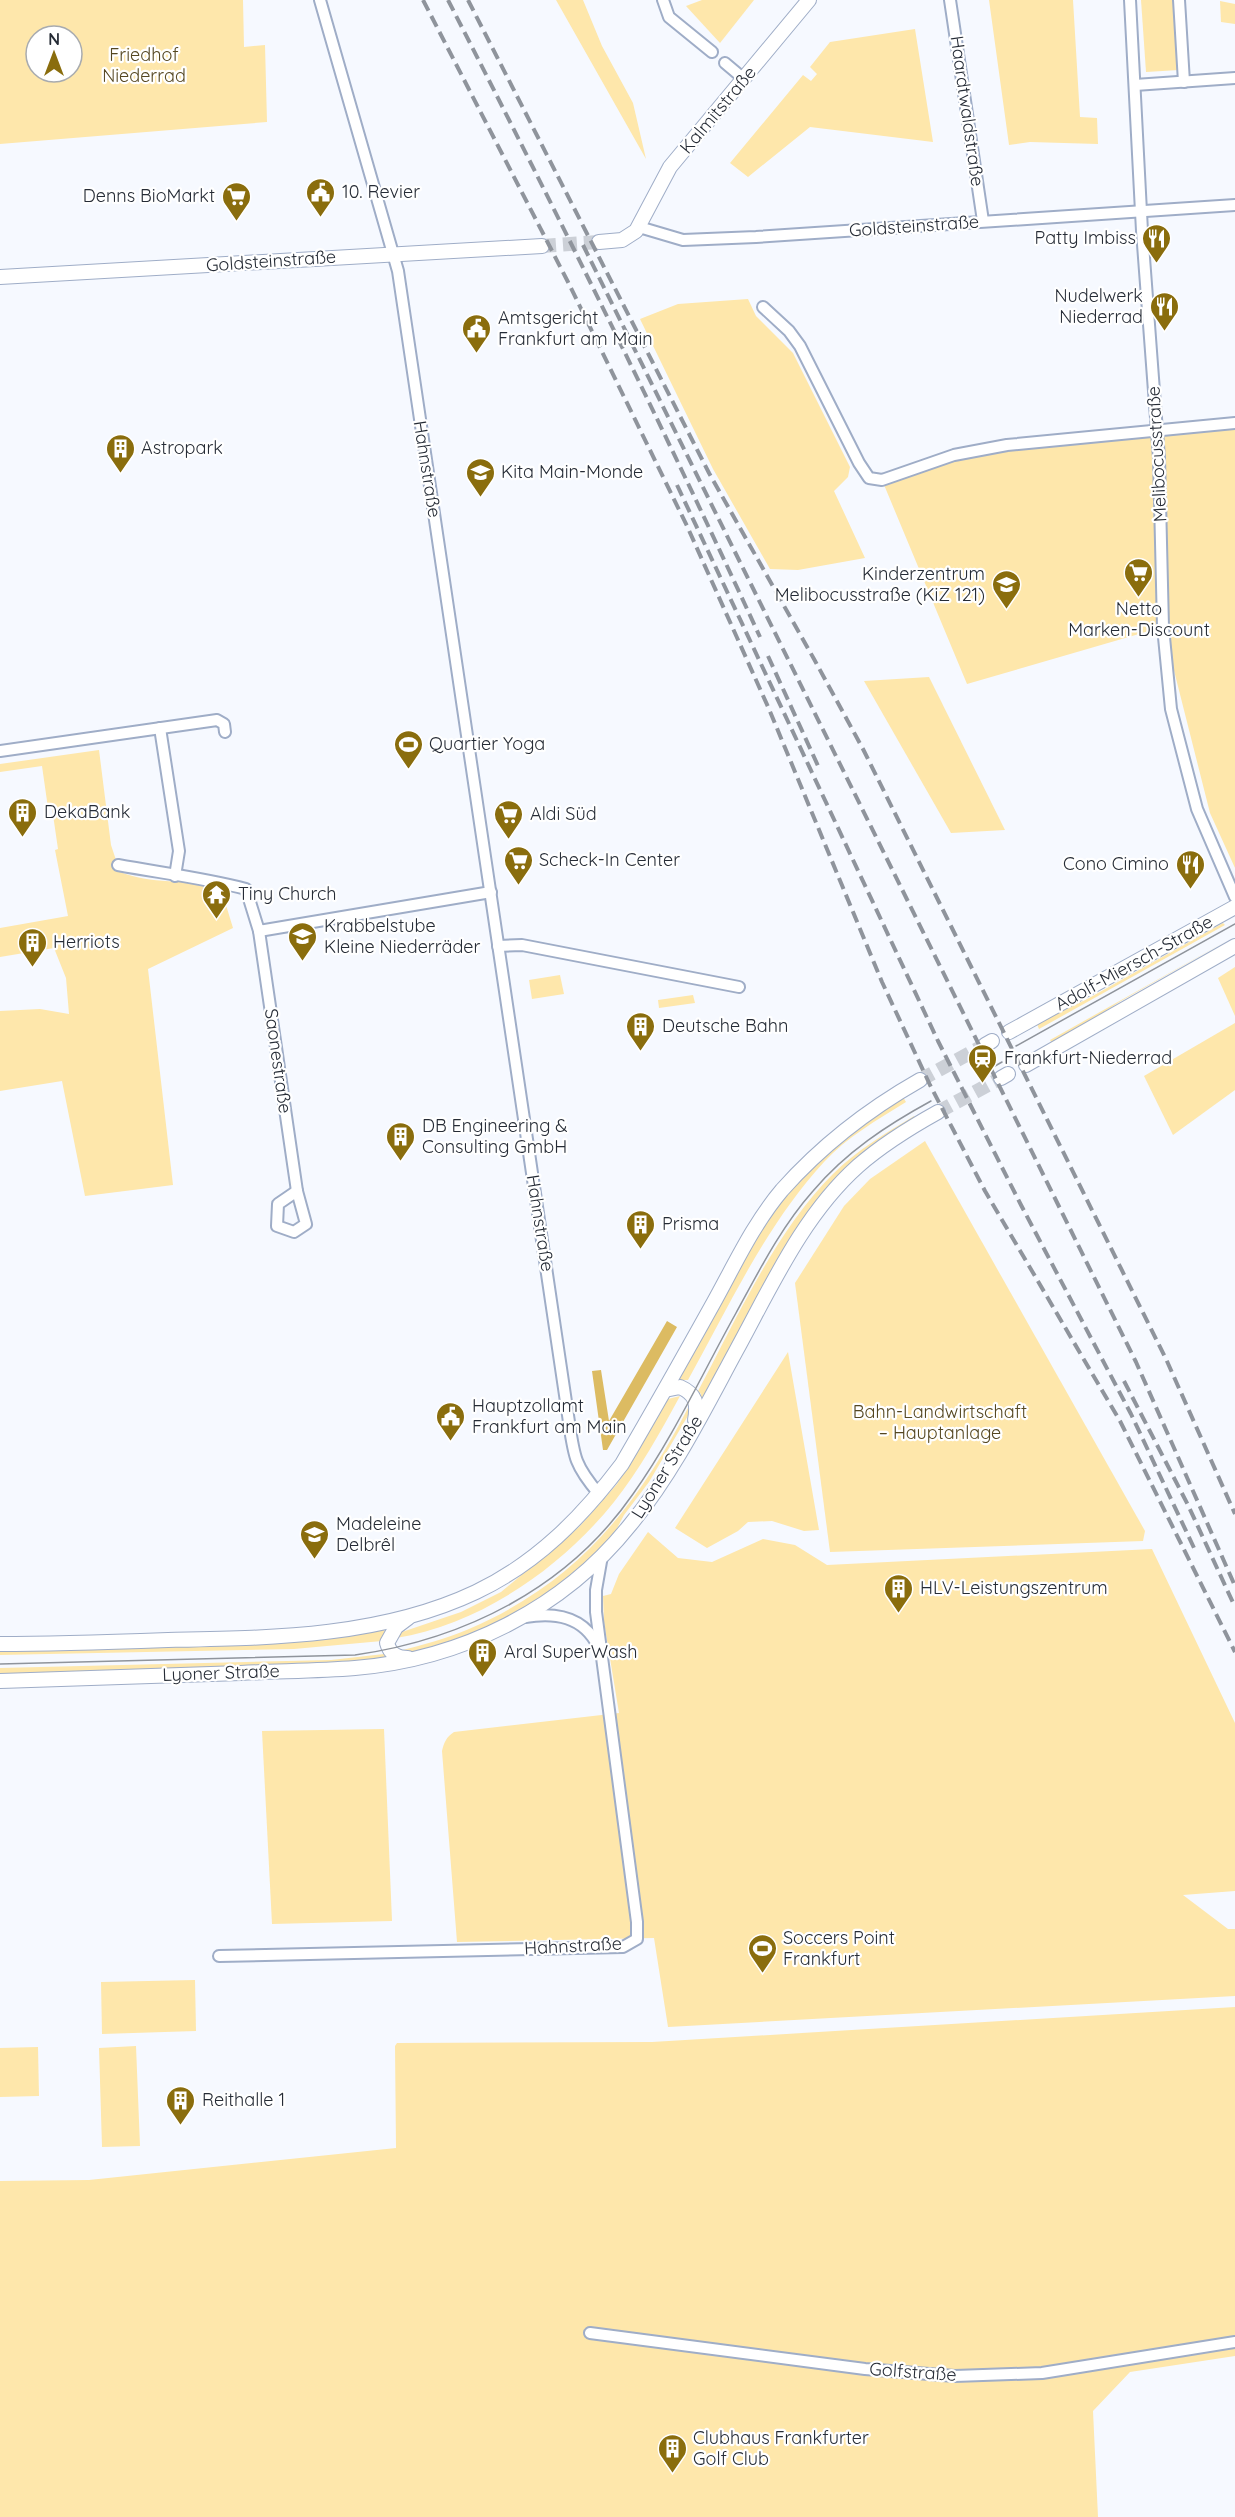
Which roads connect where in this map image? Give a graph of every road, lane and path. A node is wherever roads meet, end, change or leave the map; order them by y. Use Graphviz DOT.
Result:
graph roads {
  1 [pos="320,0"];
  2 [pos="663,0"];
  3 [pos="809,0"];
  4 [pos="950,0"];
  5 [pos="1130,0"];
  6 [pos="1179,0"];
  7 [pos="712,52"];
  8 [pos="725,63"];
  9 [pos="1235,78"];
  10 [pos="744,79"];
  11 [pos="1184,82"];
  12 [pos="1135,85"];
  13 [pos="1235,205"];
  14 [pos="1142,210"];
  15 [pos="983,221"];
  16 [pos="639,227"];
  17 [pos="599,242"];
  18 [pos="542,246"];
  19 [pos="393,254"];
  20 [pos="0,277"];
  21 [pos="762,307"];
  22 [pos="1235,423"];
  23 [pos="1156,431"];
  24 [pos="160,728"];
  25 [pos="225,732"];
  26 [pos="0,751"];
  27 [pos="118,865"];
  28 [pos="176,876"];
  29 [pos="491,892"];
  30 [pos="1235,897"];
  31 [pos="1235,907"];
  32 [pos="259,931"];
  33 [pos="498,945"];
  34 [pos="1235,946"];
  35 [pos="739,987"];
  36 [pos="1009,1032"];
  37 [pos="1026,1065"];
  38 [pos="921,1080"];
  39 [pos="938,1112"];
  40 [pos="297,1191"];
  41 [pos="665,1390"];
  42 [pos="694,1425"];
  43 [pos="599,1494"];
  44 [pos="602,1557"];
  45 [pos="414,1614"];
  46 [pos="524,1617"];
  47 [pos="0,1644"];
  48 [pos="600,1652"];
  49 [pos="420,1658"];
  50 [pos="0,1682"];
  51 [pos="219,1956"];
  52 [pos="590,2333"];
  53 [pos="1235,2342"];
  1 -- 19 [label="street, Hahnstraße"];
  2 -- 7 [label="street"];
  3 -- 10 [label="main road, Kalmitstraße"];
  4 -- 15 [label="street, Haardtwaldstraße"];
  5 -- 12 [label="street, Melibocusstraße"];
  6 -- 11 [label="street"];
  8 -- 10 [label="street"];
  9 -- 11 [label="street"];
  10 -- 16 [label="main road, Kalmitstraße"];
  11 -- 12 [label="street"];
  12 -- 14 [label="street, Melibocusstraße"];
  13 -- 14 [label="street, Goldsteinstraße"];
  14 -- 15 [label="street, Goldsteinstraße"];
  14 -- 23 [label="street, Melibocusstraße"];
  15 -- 16 [label="street, Goldsteinstraße"];
  16 -- 17 [label="main road"];
  18 -- 19 [label="main road, Goldsteinstraße"];
  19 -- 20 [label="main road, Goldsteinstraße"];
  19 -- 29 [label="street, Hahnstraße"];
  21 -- 23 [label="street"];
  22 -- 23 [label="street"];
  23 -- 30 [label="street, Melibocusstraße"];
  24 -- 25 [label="street"];
  24 -- 26 [label="street"];
  24 -- 28 [label="street"];
  27 -- 28 [label="street, Saonestraße"];
  28 -- 32 [label="street, Saonestraße"];
  29 -- 32 [label="street"];
  29 -- 33 [label="street, Hahnstraße"];
  31 -- 36 [label="main road, Adolf-Miersch-Straße"];
  32 -- 40 [label="street, Saonestraße"];
  33 -- 35 [label="street"];
  33 -- 43 [label="street, Hahnstraße"];
  34 -- 37 [label="main road, Adolf-Miersch-Straße"];
  38 -- 41 [label="main road, Lyoner Straße"];
  39 -- 42 [label="main road, Lyoner Straße"];
  41 -- 42 [label="main road"];
  41 -- 43 [label="main road, Lyoner Straße"];
  42 -- 44 [label="main road, Lyoner Straße"];
  43 -- 45 [label="main road, Lyoner Straße"];
  44 -- 46 [label="main road, Lyoner Straße"];
  44 -- 48 [label="street, Hahnstraße"];
  45 -- 47 [label="main road, Lyoner Straße"];
  45 -- 49 [label="main road"];
  46 -- 48 [label="street, Hahnstraße"];
  46 -- 49 [label="main road, Lyoner Straße"];
  48 -- 51 [label="street, Hahnstraße"];
  49 -- 50 [label="main road, Lyoner Straße"];
  52 -- 53 [label="street, Golfstraße"];
}
